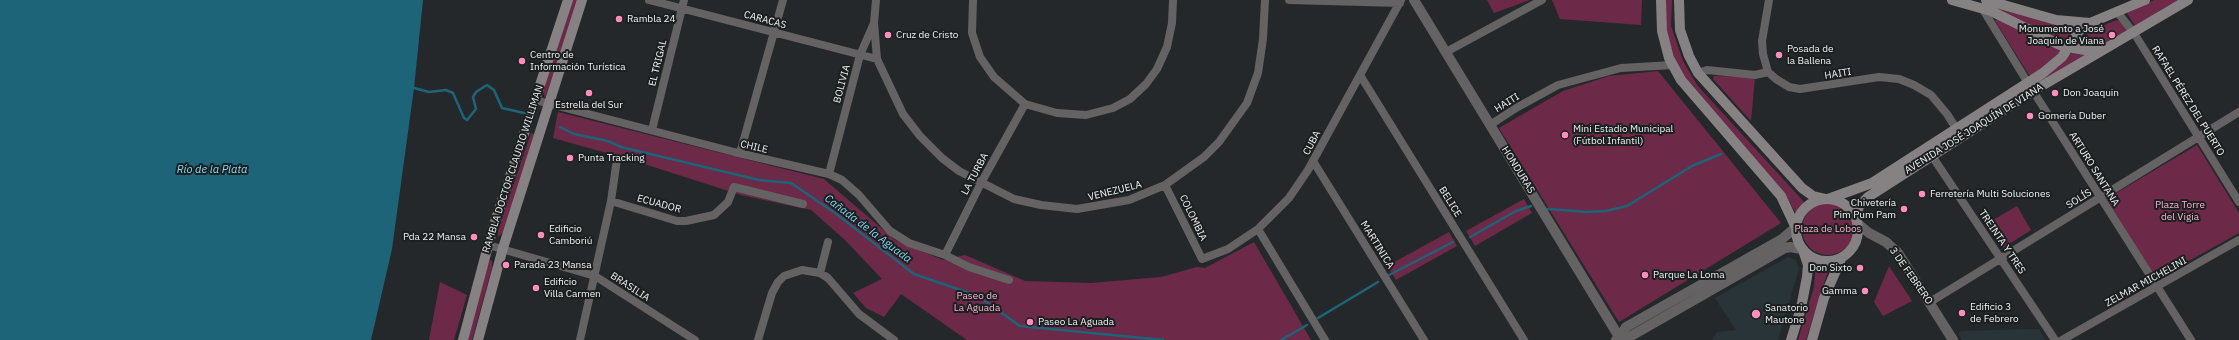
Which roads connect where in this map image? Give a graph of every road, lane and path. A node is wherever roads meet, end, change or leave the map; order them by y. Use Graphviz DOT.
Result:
graph roads {
  1 [pos="568,0"];
  2 [pos="582,0"];
  3 [pos="649,0"];
  4 [pos="684,0"];
  5 [pos="783,0"];
  6 [pos="876,0"];
  7 [pos="972,0"];
  8 [pos="1173,0"];
  9 [pos="1265,0"];
  10 [pos="1289,0"];
  11 [pos="1414,0"];
  12 [pos="1542,0"];
  13 [pos="1660,0"];
  14 [pos="1679,0"];
  15 [pos="1769,0"];
  16 [pos="1952,0"];
  17 [pos="2145,0"];
  18 [pos="2188,0"];
  19 [pos="1400,2"];
  20 [pos="1984,4"];
  21 [pos="682,9"];
  22 [pos="2118,13"];
  23 [pos="874,23"];
  24 [pos="2090,23"];
  25 [pos="774,33"];
  26 [pos="2134,33"];
  27 [pos="2068,48"];
  28 [pos="2103,50"];
  29 [pos="1446,52"];
  30 [pos="860,55"];
  31 [pos="877,59"];
  32 [pos="1673,65"];
  33 [pos="1768,72"];
  34 [pos="1698,73"];
  35 [pos="1360,75"];
  36 [pos="2030,87"];
  37 [pos="535,100"];
  38 [pos="549,104"];
  39 [pos="1025,104"];
  40 [pos="2239,112"];
  41 [pos="1490,125"];
  42 [pos="652,130"];
  43 [pos="1959,133"];
  44 [pos="2198,137"];
  45 [pos="740,153"];
  46 [pos="1932,156"];
  47 [pos="617,159"];
  48 [pos="1313,161"];
  49 [pos="829,174"];
  50 [pos="981,183"];
  51 [pos="1165,185"];
  52 [pos="2100,198"];
  53 [pos="1827,199"];
  54 [pos="611,201"];
  55 [pos="2239,202"];
  56 [pos="803,204"];
  57 [pos="1856,220"];
  58 [pos="1795,227"];
  59 [pos="1258,230"];
  60 [pos="2239,240"];
  61 [pos="828,242"];
  62 [pos="488,245"];
  63 [pos="503,248"];
  64 [pos="1803,251"];
  65 [pos="945,255"];
  66 [pos="1202,259"];
  67 [pos="1841,259"];
  68 [pos="2001,260"];
  69 [pos="820,274"];
  70 [pos="595,276"];
  71 [pos="1009,280"];
  72 [pos="1712,284"];
  73 [pos="2157,287"];
  74 [pos="1930,302"];
  75 [pos="1619,339"];
  76 [pos="463,340"];
  77 [pos="478,340"];
  78 [pos="580,340"];
  79 [pos="694,340"];
  80 [pos="758,340"];
  81 [pos="894,340"];
  82 [pos="1325,340"];
  83 [pos="1424,340"];
  84 [pos="1524,340"];
  85 [pos="1791,340"];
  86 [pos="1812,340"];
  87 [pos="1953,340"];
  88 [pos="2055,340"];
  89 [pos="2062,340"];
  90 [pos="2191,340"];
  1 -- 37 [label="main road, RAMBLA DOCTOR CLAUDIO WILLIMAN"];
  2 -- 38 [label="main road, RAMBLA DOCTOR CLAUDIO WILLIMAN"];
  3 -- 21 [label="street, CARACAS"];
  4 -- 21 [label="street, EL TRIGAL"];
  5 -- 25 [label="street"];
  6 -- 23 [label="street, BOLIVIA"];
  7 -- 39 [label="street"];
  8 -- 39 [label="street"];
  9 -- 51 [label="street, VENEZUELA"];
  10 -- 19 [label="street"];
  11 -- 29 [label="street, HONDURAS"];
  12 -- 29 [label="street"];
  13 -- 32 [label="main road"];
  14 -- 34 [label="main road"];
  15 -- 33 [label="street"];
  16 -- 20 [label="main road"];
  17 -- 22 [label="main road, AVENIDA JOSÉ JOAQUÍN DE VIANA"];
  18 -- 26 [label="main road, AVENIDA JOSÉ JOAQUÍN DE VIANA"];
  19 -- 35 [label="street, CUBA"];
  20 -- 24 [label="main road"];
  20 -- 27 [label="main road"];
  20 -- 36 [label="street, ARTURO SANTANA"];
  21 -- 25 [label="street, CARACAS"];
  21 -- 42 [label="street, EL TRIGAL"];
  22 -- 24 [label="main road, AVENIDA JOSÉ JOAQUÍN DE VIANA"];
  22 -- 26 [label="street, RAFAEL PÉREZ DEL PUERTO"];
  23 -- 30 [label="street, BOLIVIA"];
  23 -- 31 [label="street, VENEZUELA"];
  24 -- 27 [label="main road, AVENIDA JOSÉ JOAQUÍN DE VIANA"];
  25 -- 30 [label="street, CARACAS"];
  25 -- 45 [label="street"];
  26 -- 28 [label="main road, AVENIDA JOSÉ JOAQUÍN DE VIANA"];
  26 -- 44 [label="street, RAFAEL PÉREZ DEL PUERTO"];
  27 -- 28 [label="main road"];
  27 -- 36 [label="main road, AVENIDA JOSÉ JOAQUÍN DE VIANA"];
  28 -- 36 [label="main road, AVENIDA JOSÉ JOAQUÍN DE VIANA"];
  29 -- 41 [label="street, HONDURAS"];
  30 -- 31 [label="street, CARACAS"];
  30 -- 49 [label="street, BOLIVIA"];
  31 -- 50 [label="street, VENEZUELA"];
  32 -- 41 [label="street, HAITI"];
  32 -- 58 [label="main road"];
  33 -- 34 [label="street"];
  33 -- 43 [label="street, HAITI"];
  34 -- 53 [label="main road"];
  35 -- 48 [label="street, CUBA"];
  35 -- 84 [label="street, BELICE"];
  36 -- 43 [label="main road, AVENIDA JOSÉ JOAQUÍN DE VIANA"];
  36 -- 52 [label="street, ARTURO SANTANA"];
  37 -- 38 [label="street, CHILE"];
  37 -- 62 [label="main road, RAMBLA DOCTOR CLAUDIO WILLIMAN"];
  38 -- 42 [label="street, CHILE"];
  38 -- 63 [label="main road, RAMBLA DOCTOR CLAUDIO WILLIMAN"];
  39 -- 50 [label="street, LA TURBA"];
  40 -- 44 [label="street, SOLÍS"];
  41 -- 75 [label="street, HONDURAS"];
  42 -- 45 [label="street, CHILE"];
  43 -- 46 [label="main road, AVENIDA JOSÉ JOAQUÍN DE VIANA"];
  43 -- 53 [label="main road, AVENIDA JOSÉ JOAQUÍN DE VIANA"];
  44 -- 52 [label="street, SOLÍS"];
  44 -- 55 [label="street, RAFAEL PÉREZ DEL PUERTO"];
  45 -- 49 [label="street, CHILE"];
  46 -- 57 [label="main road, AVENIDA JOSÉ JOAQUÍN DE VIANA"];
  46 -- 68 [label="street, TREINTA Y TRES"];
  47 -- 54 [label="street"];
  48 -- 59 [label="street, CUBA"];
  48 -- 83 [label="street, MARTINICA"];
  49 -- 65 [label="street, CHILE"];
  50 -- 51 [label="street, VENEZUELA"];
  50 -- 65 [label="street, LA TURBA"];
  51 -- 66 [label="street, COLOMBIA"];
  52 -- 68 [label="street, SOLÍS"];
  52 -- 73 [label="street, ARTURO SANTANA"];
  53 -- 57 [label="main road"];
  53 -- 58 [label="main road"];
  54 -- 56 [label="street, ECUADOR"];
  54 -- 70 [label="street"];
  57 -- 67 [label="main road"];
  57 -- 74 [label="street, 3 DE FEBRERO"];
  58 -- 64 [label="main road"];
  58 -- 72 [label="street"];
  59 -- 66 [label="street, CUBA"];
  59 -- 82 [label="street"];
  60 -- 73 [label="street, ZELMAR MICHELINI"];
  61 -- 69 [label="street"];
  62 -- 63 [label="street, BRASILIA"];
  62 -- 76 [label="main road, RAMBLA DOCTOR CLAUDIO WILLIMAN"];
  63 -- 70 [label="street, BRASILIA"];
  63 -- 77 [label="main road, RAMBLA DOCTOR CLAUDIO WILLIMAN"];
  64 -- 67 [label="main road"];
  64 -- 72 [label="street"];
  64 -- 85 [label="main road"];
  65 -- 71 [label="street, CHILE"];
  67 -- 86 [label="main road"];
  68 -- 74 [label="street, SOLÍS"];
  68 -- 88 [label="street, TREINTA Y TRES"];
  69 -- 80 [label="street"];
  69 -- 81 [label="street"];
  70 -- 78 [label="street"];
  70 -- 79 [label="street, BRASILIA"];
  72 -- 75 [label="street"];
  73 -- 89 [label="street, ZELMAR MICHELINI"];
  73 -- 90 [label="street, ARTURO SANTANA"];
  74 -- 87 [label="street, 3 DE FEBRERO"];
}
